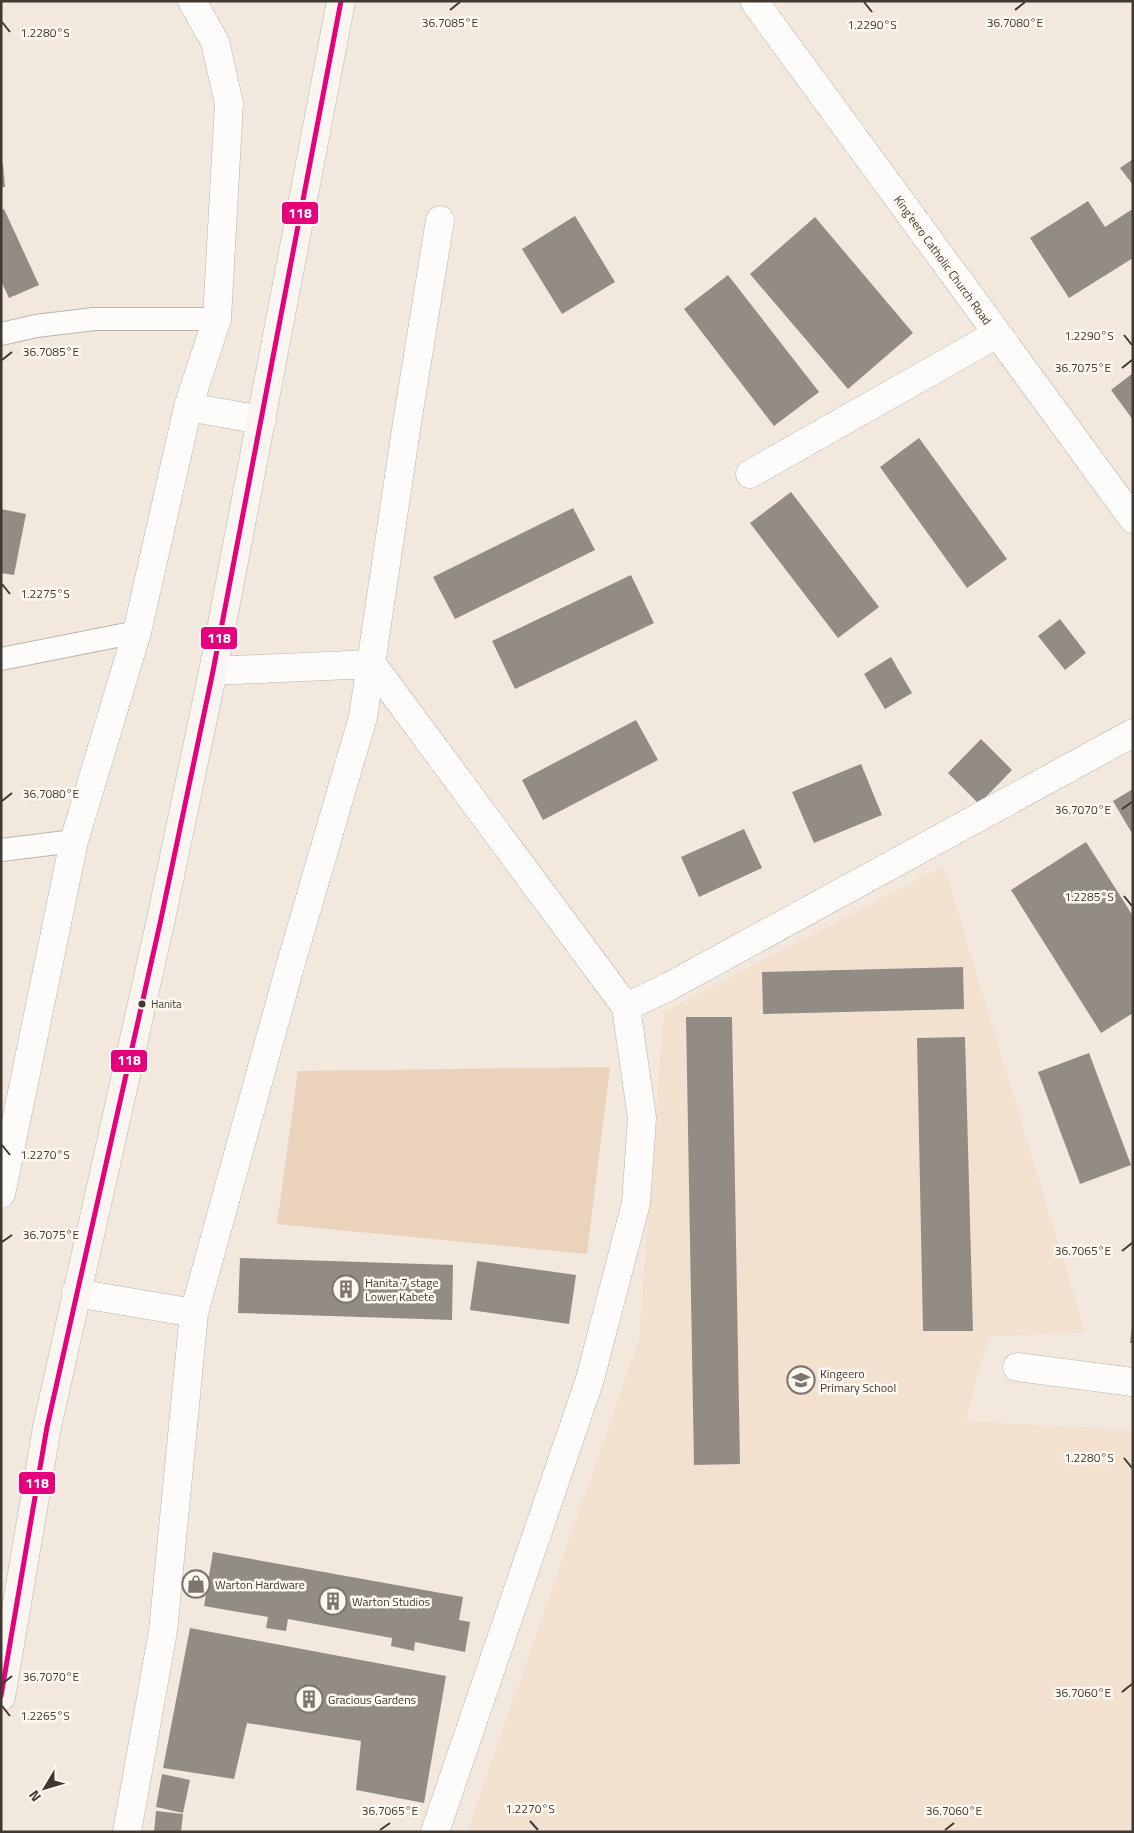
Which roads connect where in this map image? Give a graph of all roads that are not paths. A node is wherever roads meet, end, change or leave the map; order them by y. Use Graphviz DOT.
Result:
graph roads {
  1 [pos="192,1"];
  2 [pos="341,1"];
  3 [pos="754,1"];
  4 [pos="440,220"];
  5 [pos="218,319"];
  6 [pos="1,334"];
  7 [pos="997,334"];
  8 [pos="188,407"];
  9 [pos="262,420"];
  10 [pos="750,474"];
  11 [pos="1133,519"];
  12 [pos="137,632"];
  13 [pos="1,659"];
  14 [pos="372,664"];
  15 [pos="214,671"];
  16 [pos="1133,733"];
  17 [pos="74,841"];
  18 [pos="1,850"];
  19 [pos="626,1007"];
  20 [pos="1,1194"];
  21 [pos="76,1293"];
  22 [pos="194,1313"];
  23 [pos="1017,1367"];
  24 [pos="1133,1382"];
  25 [pos="1,1697"];
  26 [pos="127,1832"];
  27 [pos="435,1832"];
  1 -- 5 [label="street"];
  2 -- 9 [label="main road"];
  3 -- 7 [label="street, King'eero Catholic Church Road"];
  4 -- 14 [label="street"];
  5 -- 6 [label="lane"];
  5 -- 8 [label="street"];
  7 -- 10 [label="street"];
  7 -- 11 [label="street, King'eero Catholic Church Road"];
  8 -- 9 [label="street"];
  8 -- 12 [label="street"];
  9 -- 15 [label="main road"];
  12 -- 13 [label="lane"];
  12 -- 17 [label="street"];
  14 -- 15 [label="street"];
  14 -- 19 [label="street"];
  14 -- 22 [label="street"];
  15 -- 21 [label="main road"];
  16 -- 19 [label="street"];
  17 -- 18 [label="lane"];
  17 -- 20 [label="street"];
  19 -- 27 [label="street"];
  21 -- 22 [label="street"];
  21 -- 25 [label="main road"];
  22 -- 26 [label="street"];
  23 -- 24 [label="street"];
}
